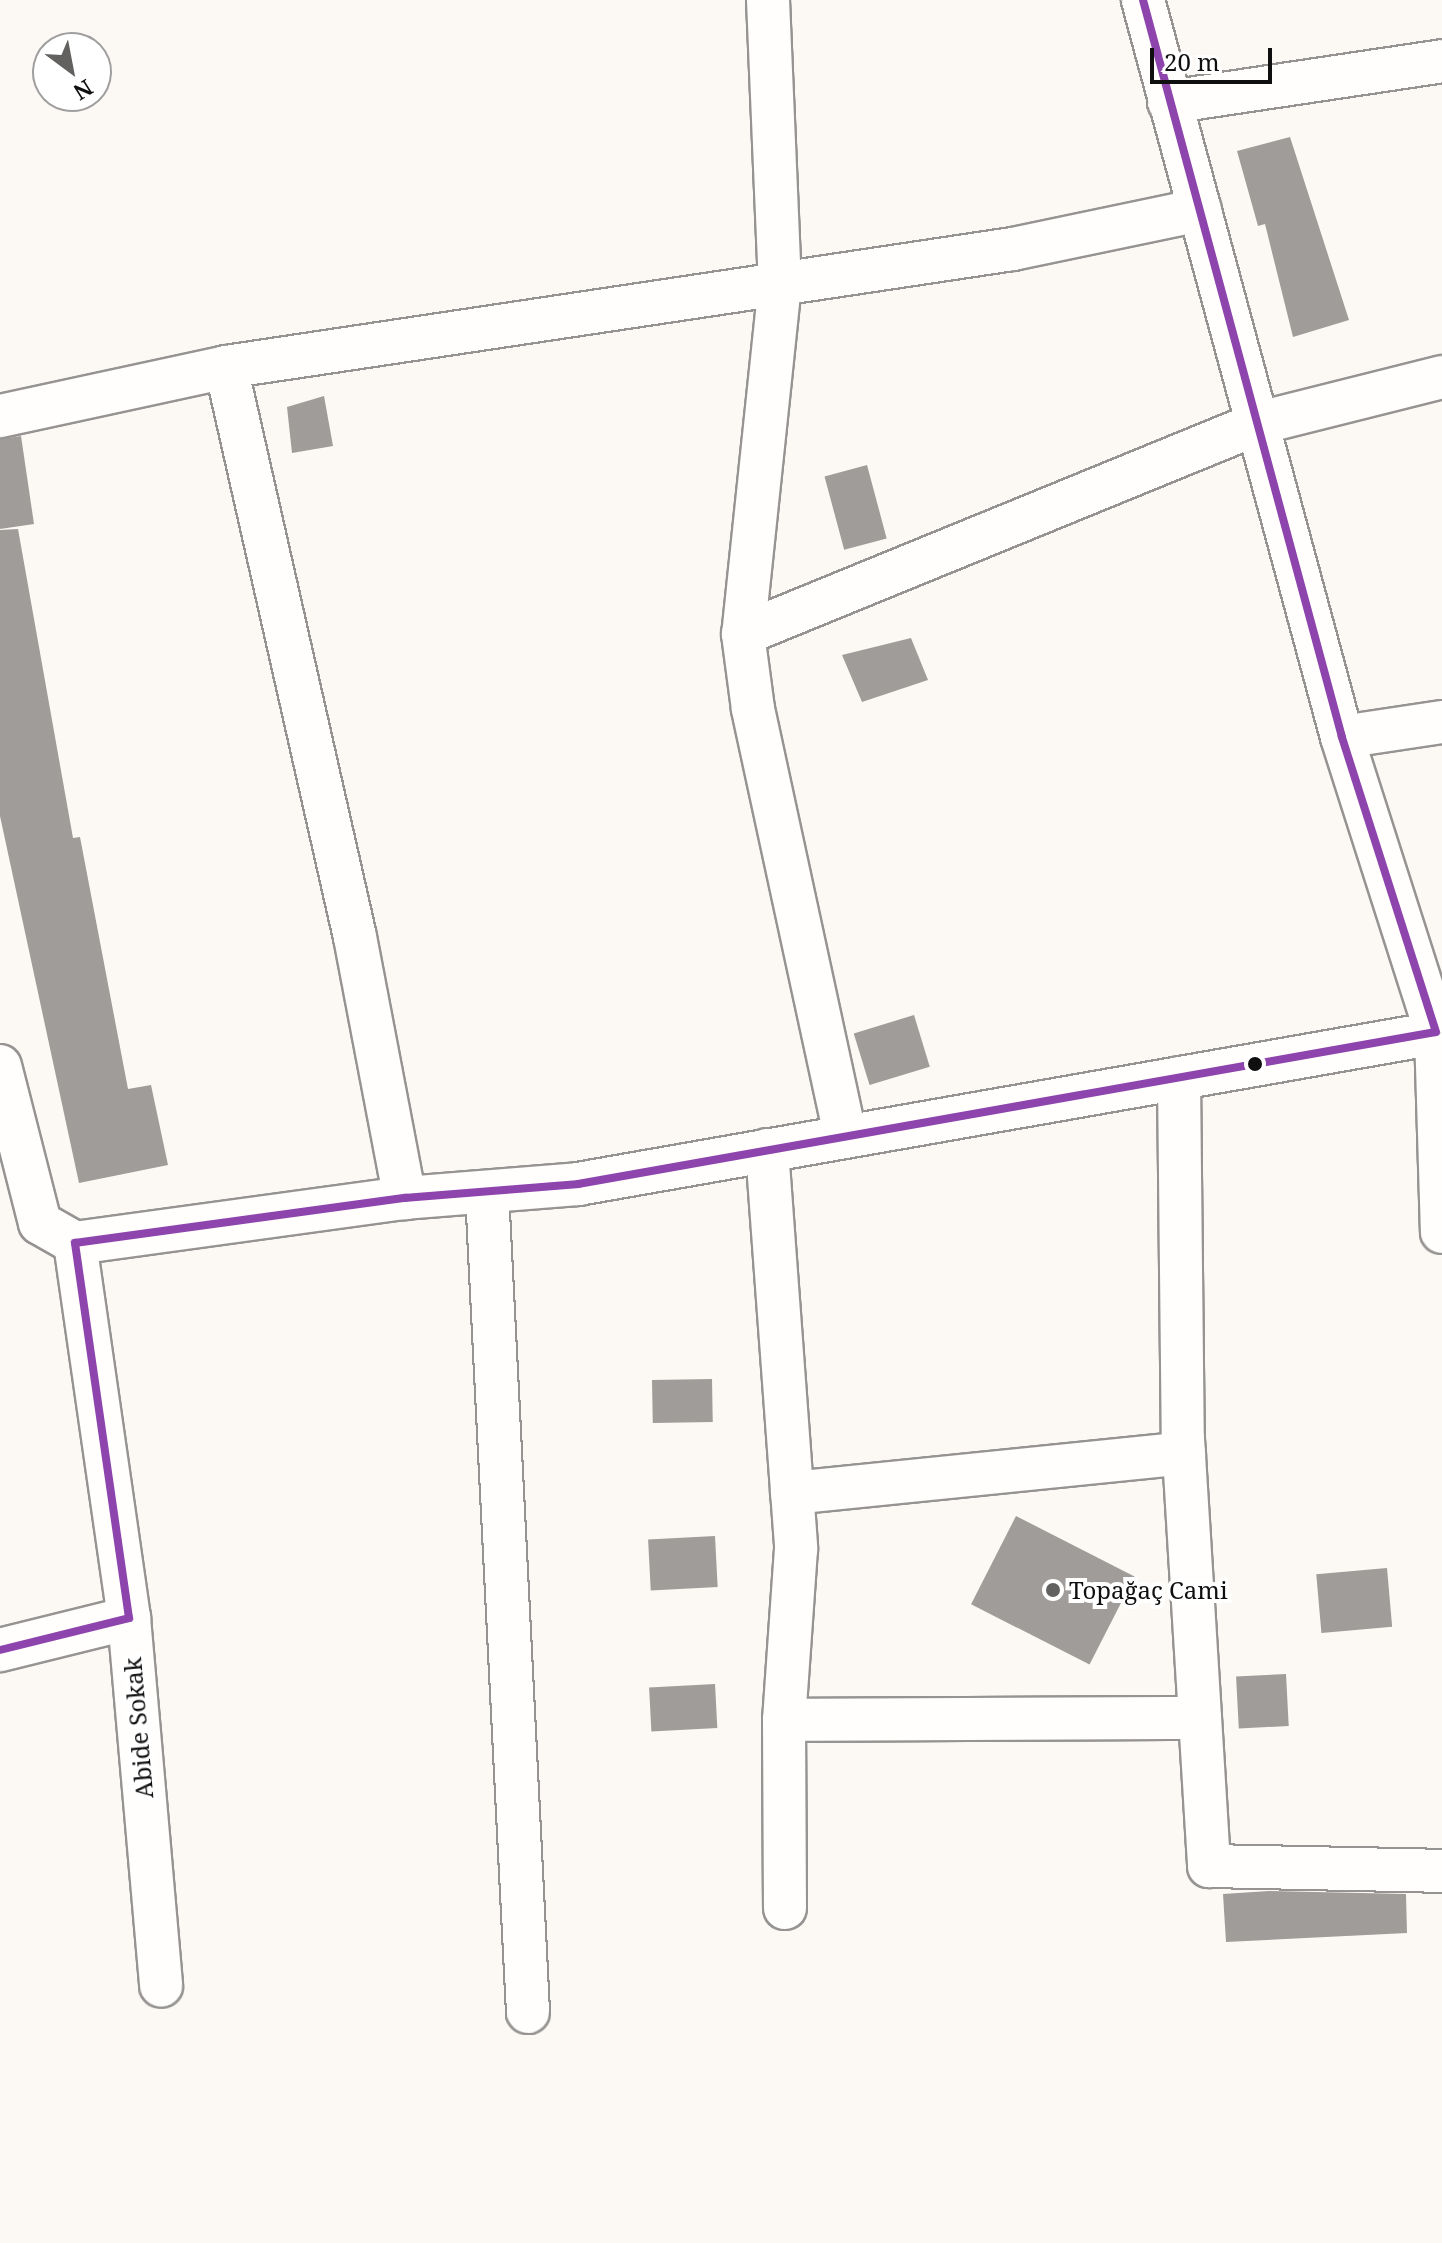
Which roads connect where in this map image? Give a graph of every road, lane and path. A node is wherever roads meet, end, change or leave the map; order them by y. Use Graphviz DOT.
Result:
graph roads {
  1 [pos="768,0"];
  2 [pos="1143,0"];
  3 [pos="1442,61"];
  4 [pos="1169,102"];
  5 [pos="1200,210"];
  6 [pos="780,284"];
  7 [pos="226,367"];
  8 [pos="1442,377"];
  9 [pos="0,416"];
  10 [pos="1259,423"];
  11 [pos="743,634"];
  12 [pos="1442,722"];
  13 [pos="1342,737"];
  14 [pos="1439,1032"];
  15 [pos="0,1066"];
  16 [pos="1179,1078"];
  17 [pos="845,1136"];
  18 [pos="767,1150"];
  19 [pos="487,1192"];
  20 [pos="405,1198"];
  21 [pos="1442,1232"];
  22 [pos="75,1243"];
  23 [pos="1184,1453"];
  24 [pos="792,1493"];
  25 [pos="129,1618"];
  26 [pos="0,1650"];
  27 [pos="1200,1718"];
  28 [pos="784,1720"];
  29 [pos="1442,1871"];
  30 [pos="785,1908"];
  31 [pos="161,1986"];
  32 [pos="528,2012"];
  1 -- 6 [label="street"];
  2 -- 4 [label="street"];
  3 -- 4 [label="street"];
  4 -- 5 [label="street"];
  5 -- 6 [label="street"];
  5 -- 10 [label="street"];
  6 -- 7 [label="street"];
  6 -- 11 [label="street"];
  7 -- 9 [label="street"];
  7 -- 20 [label="street"];
  8 -- 10 [label="street"];
  10 -- 11 [label="street"];
  10 -- 13 [label="street"];
  11 -- 17 [label="street"];
  12 -- 13 [label="street"];
  13 -- 14 [label="street"];
  14 -- 16 [label="street"];
  14 -- 21 [label="street"];
  15 -- 22 [label="street"];
  16 -- 17 [label="street"];
  16 -- 23 [label="street"];
  17 -- 18 [label="street"];
  18 -- 19 [label="street"];
  18 -- 24 [label="street"];
  19 -- 20 [label="street"];
  19 -- 32 [label="street"];
  20 -- 22 [label="street"];
  22 -- 25 [label="street, Abide Sokak"];
  23 -- 24 [label="street"];
  23 -- 27 [label="street"];
  24 -- 28 [label="street"];
  25 -- 26 [label="street"];
  25 -- 31 [label="street, Abide Sokak"];
  27 -- 28 [label="street"];
  27 -- 29 [label="street"];
  28 -- 30 [label="street"];
}
